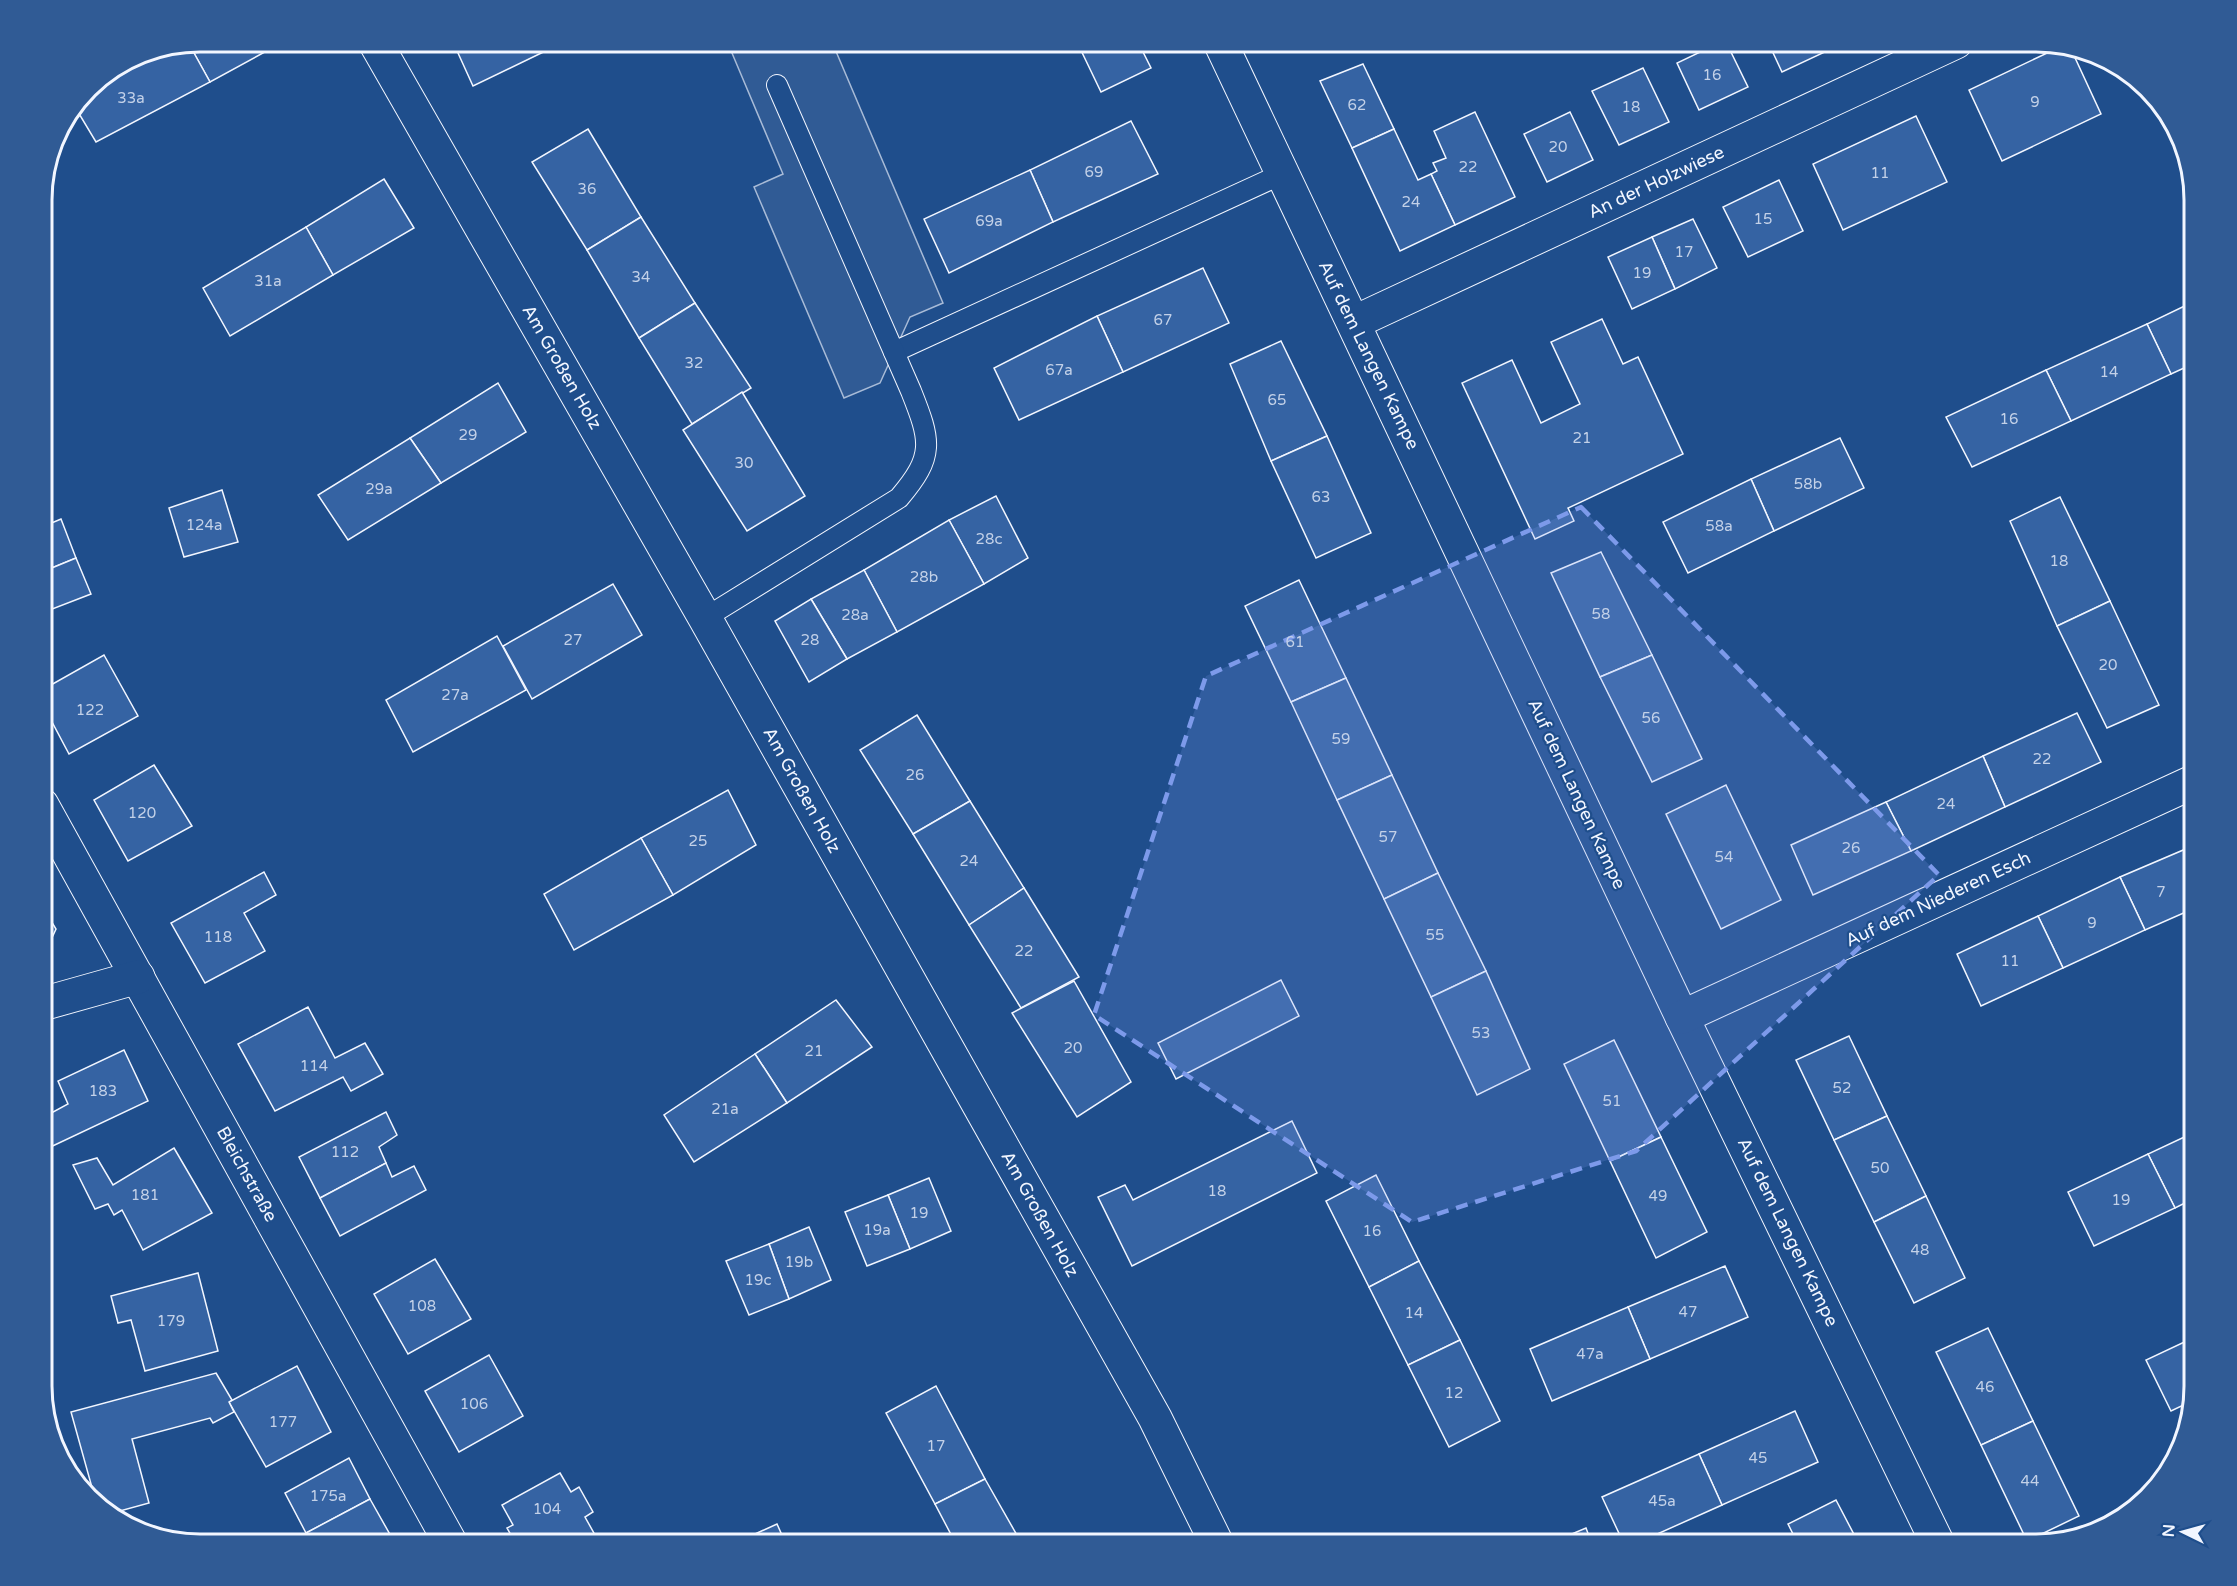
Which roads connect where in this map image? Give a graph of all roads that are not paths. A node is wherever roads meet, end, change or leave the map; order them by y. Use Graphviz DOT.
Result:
graph roads {
  1 [pos="381,53"];
  2 [pos="1225,53"];
  3 [pos="1932,53"];
  4 [pos="777,85"];
  5 [pos="1282,174"];
  6 [pos="1355,322"];
  7 [pos="894,352"];
  8 [pos="705,618"];
  9 [pos="2184,786"];
  10 [pos="53,825"];
  11 [pos="138,977"];
  12 [pos="53,1001"];
  13 [pos="1682,1017"];
  14 [pos="445,1534"];
  15 [pos="1212,1534"];
  16 [pos="1933,1534"];
  1 -- 8 [label="street, Am Großen Holz"];
  2 -- 5 [label="street, Auf dem Langen Kampe"];
  3 -- 6 [label="street, An der Holzwiese"];
  4 -- 7 [label="lane"];
  5 -- 6 [label="street, Auf dem Langen Kampe"];
  5 -- 7 [label="lane"];
  6 -- 13 [label="street, Auf dem Langen Kampe"];
  7 -- 8 [label="lane"];
  8 -- 15 [label="street, Am Großen Holz"];
  9 -- 13 [label="street, Auf dem Niederen Esch"];
  10 -- 11 [label="street, Bleichstraße"];
  11 -- 12 [label="street"];
  11 -- 14 [label="street, Bleichstraße"];
  13 -- 16 [label="street, Auf dem Langen Kampe"];
}
